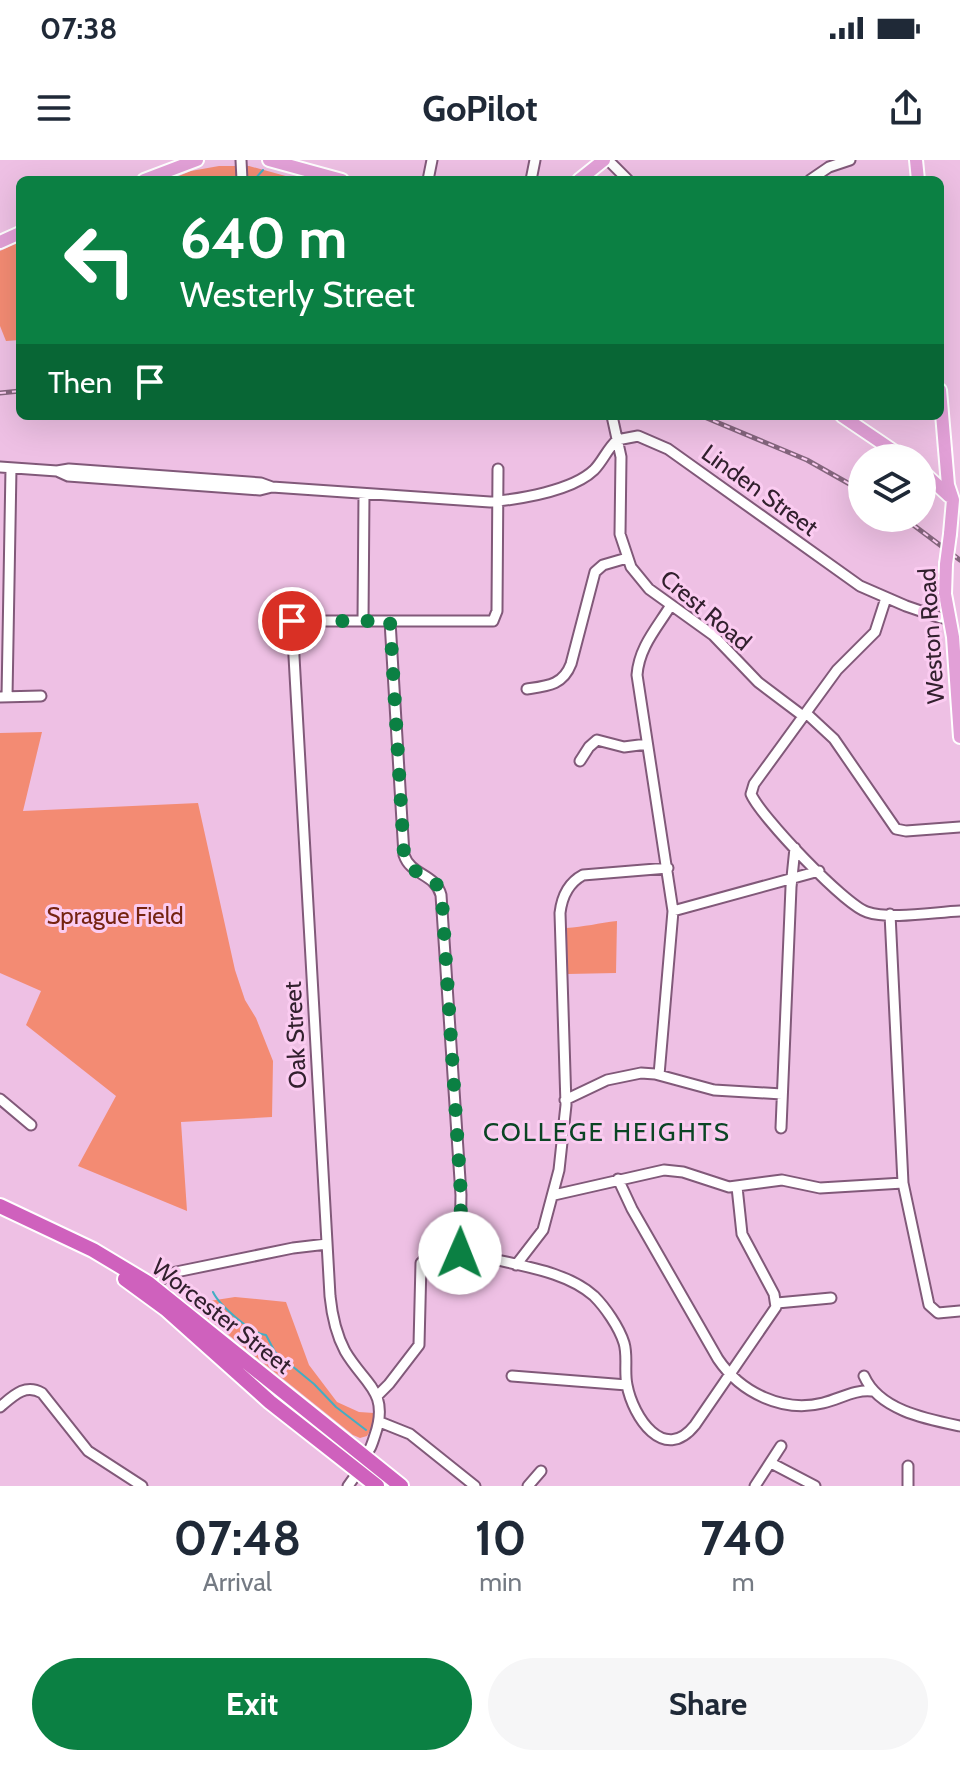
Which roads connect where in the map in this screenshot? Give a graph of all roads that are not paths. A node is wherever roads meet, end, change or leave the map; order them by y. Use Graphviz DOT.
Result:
graph roads {
  1 [pos="197,160"];
  2 [pos="269,160"];
  3 [pos="606,160"];
  4 [pos="850,160"];
  5 [pos="155,176"];
  6 [pos="327,176"];
  7 [pos="584,176"];
  8 [pos="624,176"];
  9 [pos="816,176"];
  10 [pos="613,420"];
  11 [pos="848,420"];
  12 [pos="942,420"];
  13 [pos="617,440"];
  14 [pos="883,444"];
  15 [pos="945,451"];
  16 [pos="936,465"];
  17 [pos="5,467"];
  18 [pos="498,469"];
  19 [pos="936,484"];
  20 [pos="364,494"];
  21 [pos="498,501"];
  22 [pos="956,503"];
  23 [pos="627,558"];
  24 [pos="886,598"];
  25 [pos="671,605"];
  26 [pos="949,618"];
  27 [pos="363,621"];
  28 [pos="390,621"];
  29 [pos="527,689"];
  30 [pos="41,696"];
  31 [pos="4,697"];
  32 [pos="804,715"];
  33 [pos="960,737"];
  34 [pos="647,744"];
  35 [pos="580,761"];
  36 [pos="960,827"];
  37 [pos="795,848"];
  38 [pos="668,868"];
  39 [pos="819,871"];
  40 [pos="791,879"];
  41 [pos="673,911"];
  42 [pos="960,911"];
  43 [pos="890,914"];
  44 [pos="659,1075"];
  45 [pos="782,1094"];
  46 [pos="0,1099"];
  47 [pos="565,1100"];
  48 [pos="31,1125"];
  49 [pos="781,1128"];
  50 [pos="618,1179"];
  51 [pos="903,1183"];
  52 [pos="737,1187"];
  53 [pos="554,1195"];
  54 [pos="0,1206"];
  55 [pos="0,1217"];
  56 [pos="327,1244"];
  57 [pos="460,1253"];
  58 [pos="516,1265"];
  59 [pos="154,1287"];
  60 [pos="831,1298"];
  61 [pos="777,1303"];
  62 [pos="960,1311"];
  63 [pos="731,1374"];
  64 [pos="512,1376"];
  65 [pos="864,1376"];
  66 [pos="627,1385"];
  67 [pos="872,1391"];
  68 [pos="377,1396"];
  69 [pos="0,1407"];
  70 [pos="380,1422"];
  71 [pos="960,1426"];
  72 [pos="376,1433"];
  73 [pos="342,1439"];
  74 [pos="781,1446"];
  75 [pos="330,1450"];
  76 [pos="364,1457"];
  77 [pos="771,1463"];
  78 [pos="908,1466"];
  79 [pos="541,1471"];
  80 [pos="358,1472"];
  81 [pos="398,1484"];
  82 [pos="142,1486"];
  83 [pos="348,1486"];
  84 [pos="377,1486"];
  85 [pos="475,1486"];
  86 [pos="528,1486"];
  87 [pos="755,1486"];
  88 [pos="815,1486"];
  89 [pos="908,1486"];
  1 -- 5 [label="main road"];
  2 -- 6 [label="main road"];
  3 -- 7 [label="main road"];
  3 -- 8 [label="street"];
  4 -- 9 [label="street"];
  10 -- 13 [label="street, Crest Road"];
  11 -- 14 [label="main road"];
  12 -- 15 [label="main road, Weston Road"];
  13 -- 21 [label="street"];
  13 -- 23 [label="street, Crest Road"];
  13 -- 24 [label="street, Linden Street"];
  15 -- 16 [label="main road"];
  15 -- 22 [label="main road, Weston Road"];
  17 -- 20 [label="street"];
  17 -- 31 [label="street"];
  18 -- 21 [label="street"];
  19 -- 22 [label="main road"];
  20 -- 21 [label="street"];
  20 -- 27 [label="street"];
  21 -- 28 [label="street"];
  22 -- 26 [label="main road, Weston Road, bridge"];
  23 -- 25 [label="street, Crest Road"];
  23 -- 29 [label="street"];
  24 -- 26 [label="street, Linden Street"];
  24 -- 32 [label="street"];
  25 -- 32 [label="street, Crest Road"];
  25 -- 34 [label="street"];
  26 -- 33 [label="main road, Weston Road"];
  27 -- 28 [label="street"];
  27 -- 56 [label="street, Oak Street"];
  28 -- 57 [label="street"];
  30 -- 31 [label="street"];
  32 -- 36 [label="street, Crest Road"];
  32 -- 37 [label="street"];
  34 -- 35 [label="street"];
  34 -- 38 [label="street"];
  37 -- 39 [label="street"];
  37 -- 40 [label="street"];
  38 -- 41 [label="street"];
  38 -- 47 [label="street"];
  39 -- 40 [label="street"];
  39 -- 43 [label="street"];
  40 -- 41 [label="street"];
  40 -- 45 [label="street"];
  41 -- 44 [label="street"];
  42 -- 43 [label="street"];
  43 -- 51 [label="street"];
  44 -- 45 [label="street"];
  44 -- 47 [label="street"];
  45 -- 49 [label="street"];
  46 -- 48 [label="street"];
  47 -- 53 [label="street"];
  50 -- 52 [label="street"];
  50 -- 53 [label="street"];
  50 -- 63 [label="street"];
  51 -- 52 [label="street"];
  51 -- 62 [label="street"];
  52 -- 61 [label="street"];
  53 -- 58 [label="street"];
  54 -- 59 [label="highway, Worcester Street"];
  55 -- 75 [label="highway, Worcester Street"];
  56 -- 59 [label="street"];
  56 -- 68 [label="street, Oak Street"];
  57 -- 58 [label="street"];
  57 -- 68 [label="street"];
  58 -- 66 [label="street"];
  59 -- 73 [label="highway, Worcester Street"];
  60 -- 61 [label="street"];
  61 -- 63 [label="street"];
  63 -- 66 [label="street"];
  63 -- 67 [label="street"];
  64 -- 66 [label="street"];
  65 -- 67 [label="street"];
  67 -- 71 [label="street"];
  68 -- 70 [label="street, Oak Street"];
  69 -- 82 [label="street"];
  70 -- 72 [label="street, Oak Street"];
  70 -- 85 [label="street"];
  72 -- 73 [label="street"];
  72 -- 76 [label="street, Oak Street"];
  73 -- 76 [label="highway, Worcester Street"];
  74 -- 77 [label="street"];
  75 -- 76 [label="highway"];
  75 -- 80 [label="highway, Worcester Street"];
  76 -- 81 [label="highway, Worcester Street"];
  77 -- 87 [label="street"];
  77 -- 88 [label="street"];
  78 -- 89 [label="street"];
  79 -- 86 [label="street"];
  80 -- 81 [label="highway"];
  80 -- 83 [label="street"];
  80 -- 84 [label="highway, Worcester Street"];
}
